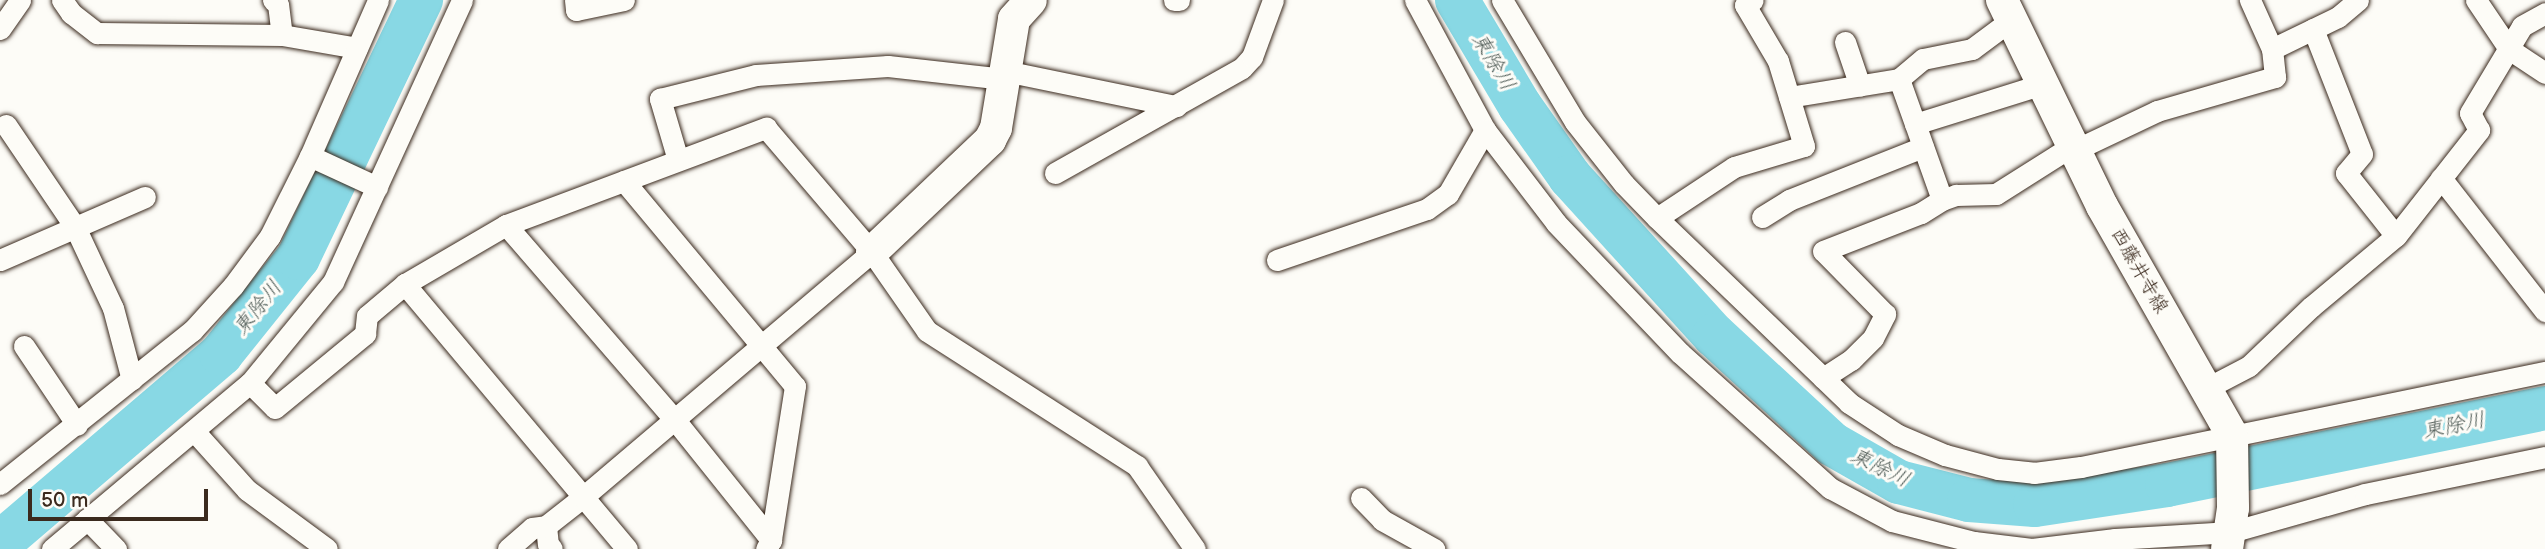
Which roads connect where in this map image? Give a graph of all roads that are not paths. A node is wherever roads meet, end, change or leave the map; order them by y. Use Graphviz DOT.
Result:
graph roads {
  1 [pos="20,0"];
  2 [pos="62,0"];
  3 [pos="273,0"];
  4 [pos="378,0"];
  5 [pos="462,0"];
  6 [pos="575,0"];
  7 [pos="624,0"];
  8 [pos="1031,0"];
  9 [pos="1273,0"];
  10 [pos="1415,0"];
  11 [pos="1502,0"];
  12 [pos="1753,0"];
  13 [pos="2250,0"];
  14 [pos="2358,0"];
  15 [pos="2476,0"];
  16 [pos="2006,10"];
  17 [pos="2545,13"];
  18 [pos="0,29"];
  19 [pos="2314,29"];
  20 [pos="282,35"];
  21 [pos="1845,42"];
  22 [pos="357,48"];
  23 [pos="2272,49"];
  24 [pos="2510,50"];
  25 [pos="2545,73"];
  26 [pos="1005,75"];
  27 [pos="1899,79"];
  28 [pos="2043,84"];
  29 [pos="1860,86"];
  30 [pos="1789,97"];
  31 [pos="1176,106"];
  32 [pos="1915,124"];
  33 [pos="6,125"];
  34 [pos="1485,130"];
  35 [pos="1923,148"];
  36 [pos="2073,148"];
  37 [pos="314,159"];
  38 [pos="678,160"];
  39 [pos="1055,173"];
  40 [pos="2441,178"];
  41 [pos="624,181"];
  42 [pos="372,185"];
  43 [pos="145,197"];
  44 [pos="1941,200"];
  45 [pos="1657,218"];
  46 [pos="1762,218"];
  47 [pos="506,225"];
  48 [pos="75,227"];
  49 [pos="2396,236"];
  50 [pos="872,252"];
  51 [pos="0,260"];
  52 [pos="1277,260"];
  53 [pos="405,284"];
  54 [pos="2545,311"];
  55 [pos="24,346"];
  56 [pos="762,347"];
  57 [pos="2545,372"];
  58 [pos="1823,378"];
  59 [pos="132,380"];
  60 [pos="250,383"];
  61 [pos="2207,388"];
  62 [pos="675,420"];
  63 [pos="77,425"];
  64 [pos="194,430"];
  65 [pos="2232,435"];
  66 [pos="2545,457"];
  67 [pos="2,478"];
  68 [pos="583,497"];
  69 [pos="1361,498"];
  70 [pos="87,519"];
  71 [pos="546,526"];
  72 [pos="2230,530"];
  73 [pos="769,545"];
  74 [pos="52,549"];
  75 [pos="116,549"];
  76 [pos="327,549"];
  77 [pos="508,549"];
  78 [pos="552,549"];
  79 [pos="627,549"];
  80 [pos="1195,549"];
  81 [pos="1434,549"];
  1 -- 18 [label="street"];
  2 -- 20 [label="street"];
  3 -- 20 [label="street"];
  4 -- 22 [label="street"];
  5 -- 42 [label="street"];
  6 -- 7 [label="street"];
  8 -- 26 [label="main road"];
  9 -- 31 [label="street"];
  10 -- 34 [label="street"];
  11 -- 45 [label="street"];
  12 -- 30 [label="street"];
  13 -- 23 [label="street"];
  14 -- 19 [label="street"];
  15 -- 24 [label="street"];
  16 -- 27 [label="street"];
  16 -- 28 [label="main road, 西藤井寺線"];
  17 -- 24 [label="street"];
  19 -- 23 [label="street"];
  19 -- 49 [label="street"];
  20 -- 22 [label="street"];
  21 -- 29 [label="street"];
  22 -- 37 [label="street"];
  23 -- 36 [label="street"];
  24 -- 25 [label="street"];
  24 -- 40 [label="street"];
  26 -- 31 [label="street"];
  26 -- 38 [label="street"];
  26 -- 50 [label="main road"];
  27 -- 29 [label="street"];
  27 -- 32 [label="street"];
  28 -- 32 [label="street"];
  28 -- 36 [label="main road, 西藤井寺線"];
  29 -- 30 [label="street"];
  30 -- 45 [label="street"];
  31 -- 39 [label="street"];
  32 -- 35 [label="street"];
  33 -- 48 [label="street"];
  34 -- 52 [label="street"];
  34 -- 72 [label="street"];
  35 -- 44 [label="street"];
  35 -- 46 [label="street"];
  36 -- 44 [label="street"];
  36 -- 61 [label="main road, 西藤井寺線"];
  37 -- 42 [label="street"];
  37 -- 59 [label="street"];
  38 -- 41 [label="street"];
  38 -- 50 [label="street"];
  40 -- 49 [label="street"];
  40 -- 54 [label="street"];
  41 -- 47 [label="street"];
  41 -- 56 [label="street"];
  42 -- 60 [label="street"];
  43 -- 48 [label="street"];
  44 -- 58 [label="street"];
  45 -- 58 [label="street"];
  47 -- 53 [label="street"];
  47 -- 62 [label="street"];
  48 -- 51 [label="street"];
  48 -- 59 [label="street"];
  49 -- 61 [label="street"];
  50 -- 56 [label="street"];
  50 -- 80 [label="street"];
  53 -- 60 [label="street"];
  53 -- 68 [label="street"];
  55 -- 63 [label="street"];
  56 -- 62 [label="street"];
  56 -- 73 [label="street"];
  57 -- 65 [label="street"];
  58 -- 65 [label="street"];
  59 -- 63 [label="street"];
  60 -- 64 [label="street"];
  61 -- 65 [label="main road, 西藤井寺線"];
  62 -- 68 [label="street"];
  62 -- 73 [label="street"];
  63 -- 67 [label="street"];
  64 -- 70 [label="street"];
  64 -- 76 [label="street"];
  65 -- 72 [label="main road, 西藤井寺線"];
  66 -- 72 [label="street"];
  68 -- 71 [label="street"];
  68 -- 79 [label="street"];
  69 -- 81 [label="street"];
  70 -- 74 [label="street"];
  70 -- 75 [label="street"];
  71 -- 77 [label="street"];
  71 -- 78 [label="street"];
}
